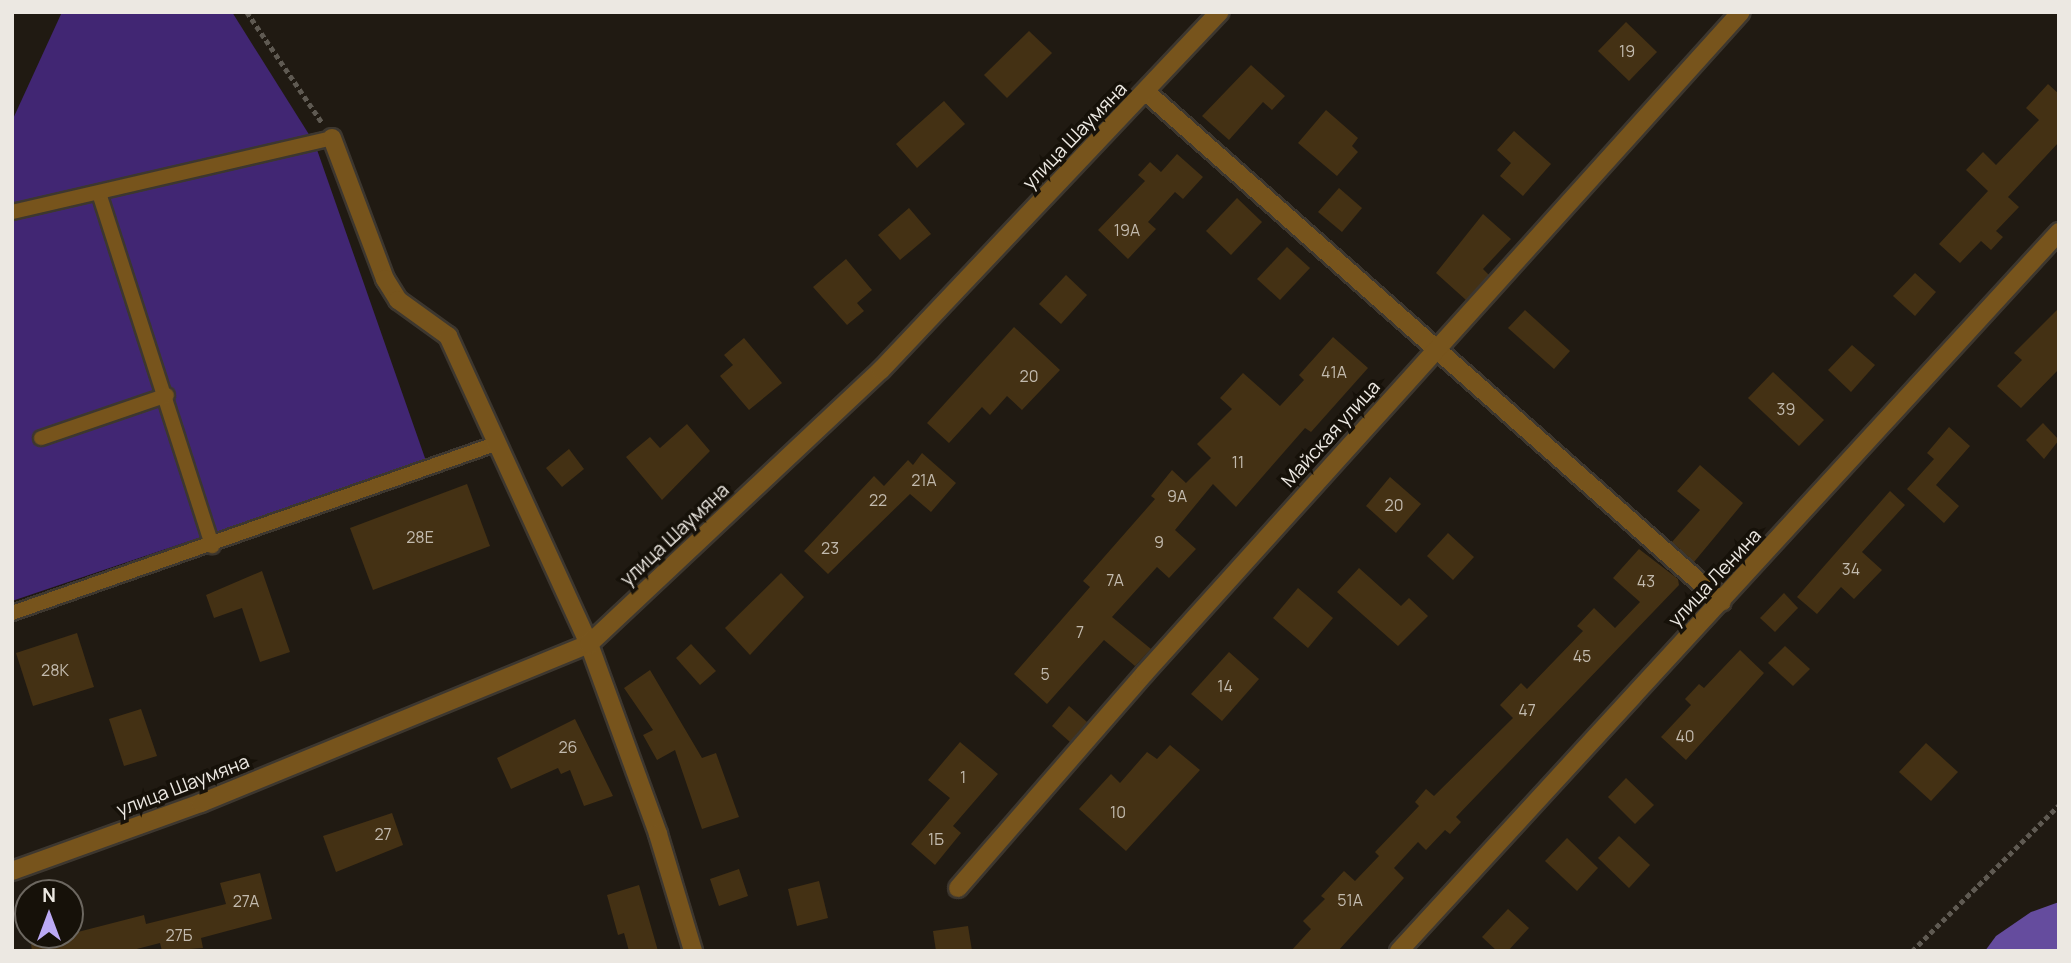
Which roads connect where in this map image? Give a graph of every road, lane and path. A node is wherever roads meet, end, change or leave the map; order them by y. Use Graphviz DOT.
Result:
graph roads {
  1 [pos="247,12"];
  2 [pos="1220,12"];
  3 [pos="1741,12"];
  4 [pos="1146,92"];
  5 [pos="332,138"];
  6 [pos="99,193"];
  7 [pos="12,212"];
  8 [pos="2059,232"];
  9 [pos="1435,348"];
  10 [pos="167,395"];
  11 [pos="41,438"];
  12 [pos="495,444"];
  13 [pos="212,546"];
  14 [pos="1722,602"];
  15 [pos="12,613"];
  16 [pos="589,644"];
  17 [pos="2059,805"];
  18 [pos="12,871"];
  19 [pos="958,888"];
  20 [pos="693,951"];
  21 [pos="1399,951"];
  22 [pos="1912,951"];
  1 -- 5 [label="path"];
  2 -- 4 [label="street, улица Шаумяна"];
  3 -- 9 [label="street, Майская улица"];
  4 -- 9 [label="street"];
  4 -- 16 [label="street, улица Шаумяна"];
  5 -- 6 [label="lane"];
  5 -- 12 [label="street"];
  6 -- 7 [label="lane"];
  6 -- 10 [label="lane"];
  8 -- 14 [label="street, улица Ленина"];
  9 -- 14 [label="street"];
  9 -- 19 [label="street, Майская улица"];
  10 -- 11 [label="lane"];
  10 -- 13 [label="lane"];
  12 -- 13 [label="lane"];
  12 -- 16 [label="street"];
  13 -- 15 [label="lane"];
  14 -- 21 [label="street, улица Ленина"];
  16 -- 18 [label="street, улица Шаумяна"];
  16 -- 20 [label="street"];
  17 -- 22 [label="path"];
}
